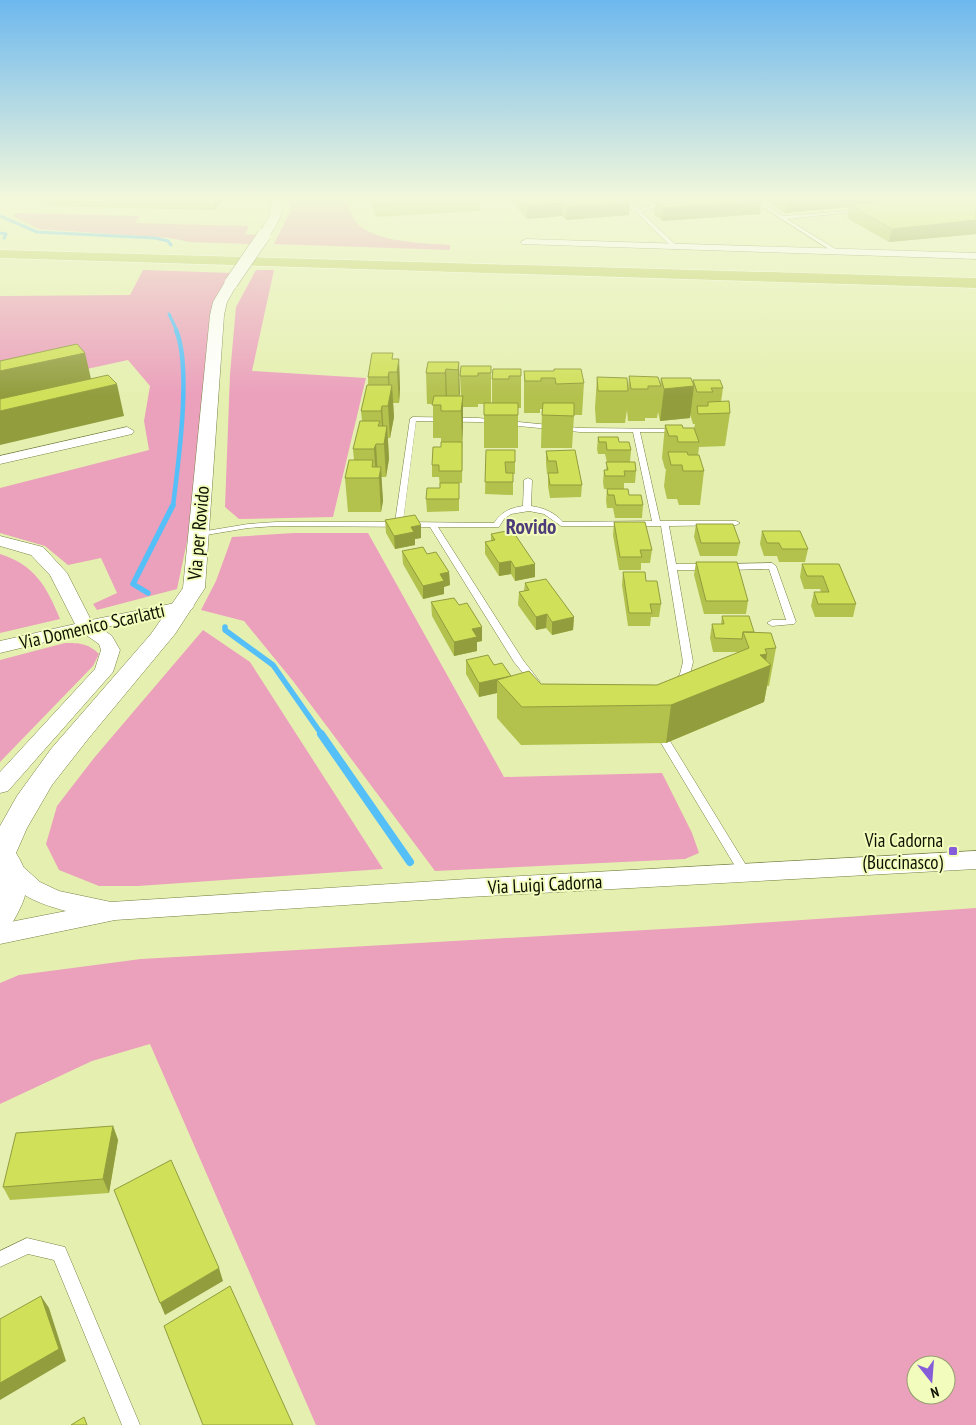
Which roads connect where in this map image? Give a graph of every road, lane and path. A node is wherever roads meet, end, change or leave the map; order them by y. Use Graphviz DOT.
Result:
graph roads {
  1 [pos="244,264"];
  2 [pos="309,264"];
  3 [pos="575,264"];
  4 [pos="976,275"];
  5 [pos="976,284"];
  6 [pos="636,430"];
  7 [pos="690,430"];
  8 [pos="127,431"];
  9 [pos="0,460"];
  10 [pos="528,480"];
  11 [pos="527,509"];
  12 [pos="660,523"];
  13 [pos="736,523"];
  14 [pos="399,524"];
  15 [pos="432,524"];
  16 [pos="200,534"];
  17 [pos="0,541"];
  18 [pos="673,567"];
  19 [pos="185,606"];
  20 [pos="772,623"];
  21 [pos="85,626"];
  22 [pos="0,648"];
  23 [pos="540,686"];
  24 [pos="667,693"];
  25 [pos="666,743"];
  26 [pos="51,767"];
  27 [pos="0,786"];
  28 [pos="0,811"];
  29 [pos="4,859"];
  30 [pos="976,860"];
  31 [pos="745,873"];
  32 [pos="115,911"];
  33 [pos="0,916"];
  34 [pos="0,934"];
  35 [pos="0,1260"];
  36 [pos="131,1425"];
  1 -- 16 [label="street, Via per Rovido, bridge"];
  2 -- 5 [label="highway"];
  3 -- 4 [label="highway"];
  6 -- 7 [label="lane"];
  6 -- 12 [label="lane"];
  6 -- 14 [label="lane"];
  8 -- 9 [label="street"];
  10 -- 11 [label="lane"];
  11 -- 12 [label="lane"];
  11 -- 15 [label="lane"];
  12 -- 13 [label="lane"];
  12 -- 18 [label="lane"];
  14 -- 15 [label="lane"];
  14 -- 16 [label="lane"];
  15 -- 23 [label="lane"];
  16 -- 19 [label="street, Via per Rovido"];
  17 -- 21 [label="street"];
  18 -- 20 [label="lane"];
  18 -- 24 [label="lane"];
  19 -- 21 [label="street, Via Domenico Scarlatti"];
  19 -- 26 [label="street, Via per Rovido"];
  21 -- 22 [label="street, Via Domenico Scarlatti"];
  21 -- 27 [label="street"];
  25 -- 31 [label="lane"];
  26 -- 28 [label="street, Via per Rovido"];
  26 -- 29 [label="street, Via per Rovido"];
  29 -- 32 [label="street, Via Luigi Cadorna"];
  29 -- 33 [label="street"];
  30 -- 31 [label="street, Via Luigi Cadorna"];
  31 -- 32 [label="street, Via Luigi Cadorna"];
  32 -- 34 [label="street, Via Luigi Cadorna"];
  35 -- 36 [label="lane"];
}
